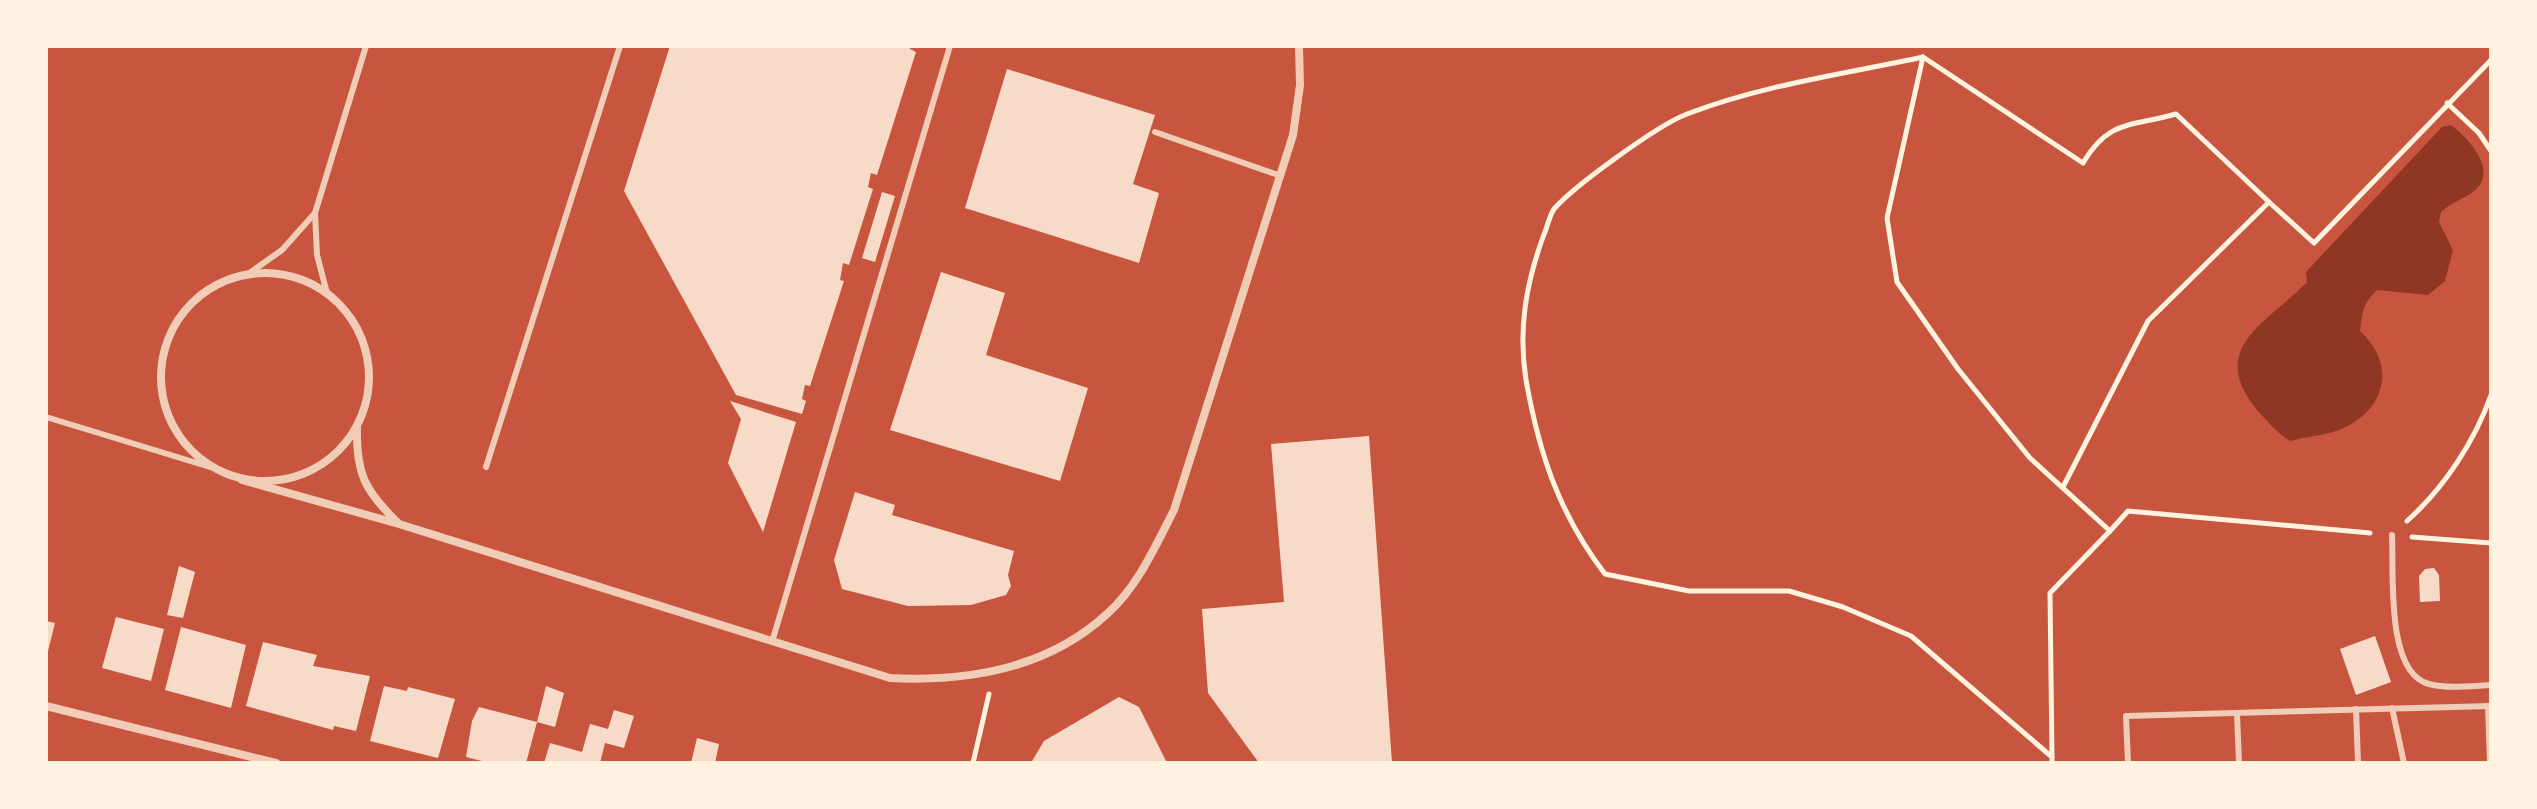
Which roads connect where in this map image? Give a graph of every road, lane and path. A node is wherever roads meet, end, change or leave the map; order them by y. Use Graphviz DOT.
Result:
graph roads {
  1 [pos="366,46"];
  2 [pos="620,46"];
  3 [pos="950,46"];
  4 [pos="1299,46"];
  5 [pos="1923,57"];
  6 [pos="2491,60"];
  7 [pos="2447,103"];
  8 [pos="1155,132"];
  9 [pos="2491,151"];
  10 [pos="1281,176"];
  11 [pos="2269,202"];
  12 [pos="315,213"];
  13 [pos="248,274"];
  14 [pos="327,293"];
  15 [pos="2491,395"];
  16 [pos="46,417"];
  17 [pos="357,427"];
  18 [pos="210,467"];
  19 [pos="486,467"];
  20 [pos="242,480"];
  21 [pos="2063,487"];
  22 [pos="399,524"];
  23 [pos="2110,531"];
  24 [pos="2392,535"];
  25 [pos="2491,543"];
  26 [pos="772,642"];
  27 [pos="993,673"];
  28 [pos="2491,685"];
  29 [pos="46,706"];
  30 [pos="2490,706"];
  31 [pos="2392,708"];
  32 [pos="2356,709"];
  33 [pos="2237,714"];
  34 [pos="2052,760"];
  35 [pos="276,763"];
  36 [pos="973,763"];
  37 [pos="2128,763"];
  38 [pos="2239,763"];
  39 [pos="2358,763"];
  40 [pos="2404,763"];
  41 [pos="2490,763"];
  1 -- 12 [label="lane"];
  2 -- 19 [label="lane"];
  3 -- 26 [label="lane"];
  4 -- 10 [label="street"];
  5 -- 11 [label="path"];
  5 -- 21 [label="path"];
  5 -- 34 [label="path"];
  6 -- 7 [label="path"];
  7 -- 9 [label="path"];
  7 -- 11 [label="path"];
  8 -- 10 [label="lane"];
  10 -- 27 [label="street"];
  11 -- 21 [label="path"];
  12 -- 13 [label="lane"];
  12 -- 14 [label="lane"];
  13 -- 14 [label="street"];
  13 -- 18 [label="street"];
  14 -- 17 [label="street"];
  15 -- 24 [label="path"];
  16 -- 18 [label="lane"];
  17 -- 20 [label="street"];
  17 -- 22 [label="street"];
  18 -- 20 [label="street"];
  20 -- 22 [label="street"];
  21 -- 23 [label="path"];
  22 -- 26 [label="street"];
  23 -- 24 [label="path"];
  23 -- 34 [label="path"];
  24 -- 25 [label="path"];
  24 -- 28 [label="lane"];
  26 -- 27 [label="street"];
  27 -- 36 [label="path"];
  29 -- 35 [label="street"];
  30 -- 31 [label="lane"];
  30 -- 41 [label="lane"];
  31 -- 32 [label="lane"];
  31 -- 40 [label="lane"];
  32 -- 33 [label="lane"];
  32 -- 39 [label="lane"];
  33 -- 37 [label="lane"];
  33 -- 38 [label="lane"];
}
